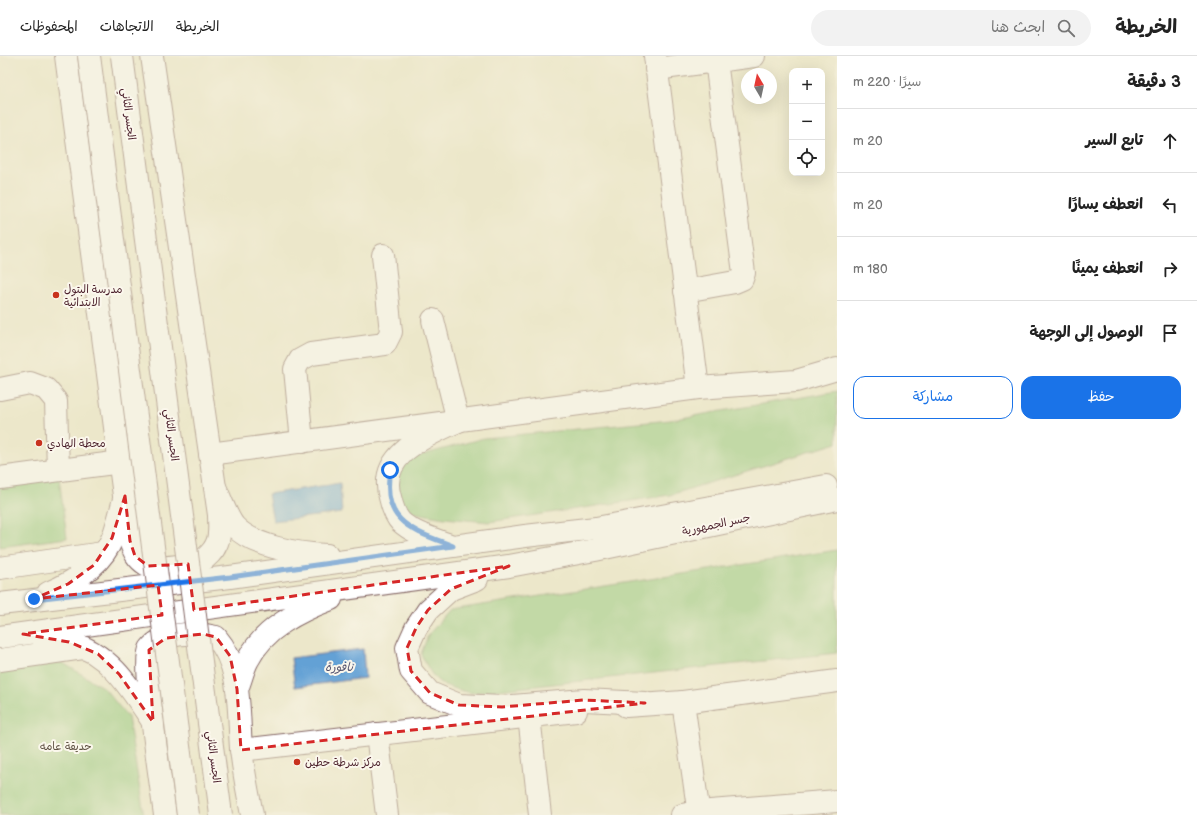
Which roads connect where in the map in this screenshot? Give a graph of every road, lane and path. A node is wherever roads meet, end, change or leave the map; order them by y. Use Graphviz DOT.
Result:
graph roads {
  1 [pos="66,56"];
  2 [pos="90,56"];
  3 [pos="122,56"];
  4 [pos="152,56"];
  5 [pos="754,56"];
  6 [pos="716,62"];
  7 [pos="655,63"];
  8 [pos="383,255"];
  9 [pos="685,291"];
  10 [pos="433,320"];
  11 [pos="837,369"];
  12 [pos="698,388"];
  13 [pos="0,389"];
  14 [pos="458,421"];
  15 [pos="302,442"];
  16 [pos="210,454"];
  17 [pos="121,462"];
  18 [pos="58,470"];
  19 [pos="0,478"];
  20 [pos="837,484"];
  21 [pos="215,487"];
  22 [pos="125,496"];
  23 [pos="837,499"];
  24 [pos="453,546"];
  25 [pos="103,553"];
  26 [pos="374,557"];
  27 [pos="509,566"];
  28 [pos="0,568"];
  29 [pos="356,588"];
  30 [pos="34,599"];
  31 [pos="0,604"];
  32 [pos="23,634"];
  33 [pos="0,637"];
  34 [pos="83,648"];
  35 [pos="0,660"];
  36 [pos="837,681"];
  37 [pos="237,689"];
  38 [pos="683,702"];
  39 [pos="645,704"];
  40 [pos="529,716"];
  41 [pos="153,722"];
  42 [pos="377,734"];
  43 [pos="241,750"];
  44 [pos="837,801"];
  45 [pos="693,814"];
  46 [pos="166,815"];
  47 [pos="188,815"];
  48 [pos="221,815"];
  49 [pos="252,815"];
  50 [pos="387,815"];
  51 [pos="540,815"];
  1 -- 17 [label="main road"];
  2 -- 47 [label="main road, bridge"];
  3 -- 48 [label="main road, الجسر الثاني, bridge"];
  4 -- 16 [label="main road"];
  5 -- 6 [label="main road"];
  6 -- 7 [label="main road"];
  6 -- 9 [label="main road"];
  7 -- 9 [label="main road"];
  8 -- 15 [label="main road"];
  9 -- 12 [label="main road"];
  10 -- 14 [label="main road"];
  11 -- 12 [label="main road"];
  12 -- 14 [label="main road"];
  13 -- 18 [label="main road"];
  14 -- 15 [label="main road"];
  14 -- 24 [label="main road"];
  15 -- 16 [label="main road"];
  16 -- 21 [label="main road"];
  17 -- 18 [label="main road"];
  17 -- 22 [label="main road"];
  18 -- 19 [label="main road"];
  20 -- 24 [label="main road, جسر الجمهورية"];
  21 -- 22 [label="main road"];
  21 -- 26 [label="main road"];
  22 -- 25 [label="main road"];
  23 -- 27 [label="main road, جسر الجمهورية"];
  24 -- 26 [label="main road, جسر الجمهورية"];
  25 -- 28 [label="main road"];
  25 -- 30 [label="main road"];
  26 -- 30 [label="main road"];
  27 -- 29 [label="main road"];
  27 -- 39 [label="main road"];
  29 -- 32 [label="main road"];
  29 -- 37 [label="main road"];
  30 -- 31 [label="main road"];
  32 -- 33 [label="main road"];
  32 -- 34 [label="main road"];
  34 -- 35 [label="main road"];
  34 -- 41 [label="main road"];
  36 -- 38 [label="main road"];
  37 -- 41 [label="main road"];
  37 -- 43 [label="main road"];
  38 -- 39 [label="main road"];
  38 -- 45 [label="main road"];
  39 -- 40 [label="main road"];
  40 -- 42 [label="main road"];
  40 -- 51 [label="main road"];
  41 -- 46 [label="main road"];
  42 -- 43 [label="main road"];
  42 -- 50 [label="main road"];
  43 -- 49 [label="main road"];
  44 -- 45 [label="main road"];
}
